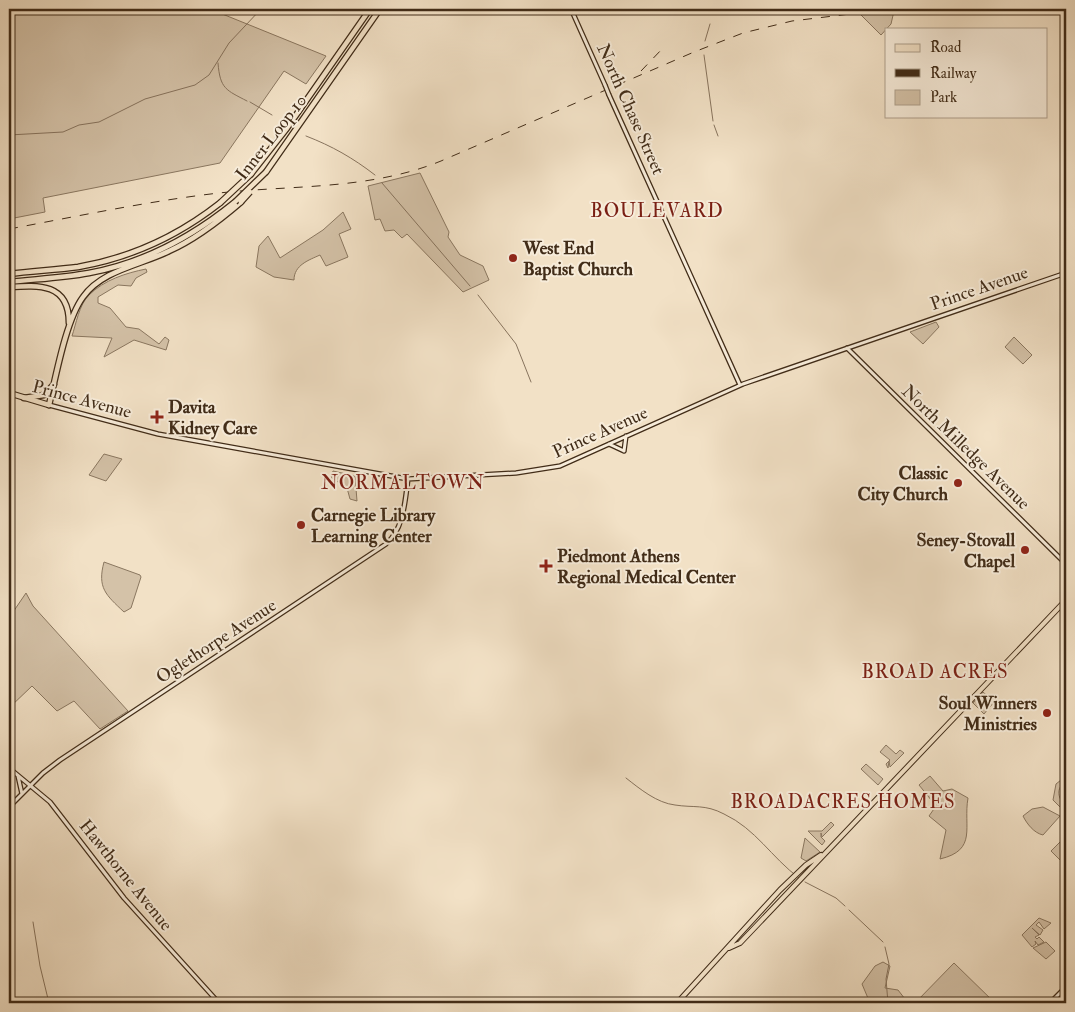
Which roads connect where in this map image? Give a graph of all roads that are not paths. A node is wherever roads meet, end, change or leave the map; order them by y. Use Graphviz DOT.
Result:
graph roads {
  1 [pos="370,9"];
  2 [pos="380,9"];
  3 [pos="572,9"];
  4 [pos="266,172"];
  5 [pos="9,274"];
  6 [pos="1066,274"];
  7 [pos="9,282"];
  8 [pos="9,287"];
  9 [pos="69,330"];
  10 [pos="847,348"];
  11 [pos="56,381"];
  12 [pos="740,385"];
  13 [pos="9,393"];
  14 [pos="24,398"];
  15 [pos="49,406"];
  16 [pos="626,436"];
  17 [pos="609,444"];
  18 [pos="408,479"];
  19 [pos="1066,564"];
  20 [pos="1066,600"];
  21 [pos="9,768"];
  22 [pos="18,775"];
  23 [pos="32,785"];
  24 [pos="22,794"];
  25 [pos="9,808"];
  26 [pos="823,854"];
  27 [pos="729,948"];
  28 [pos="1066,987"];
  29 [pos="219,1003"];
  30 [pos="677,1003"];
  31 [pos="1050,1003"];
  1 -- 5 [label="highway, bridge"];
  2 -- 4 [label="highway, Inner Loop 10"];
  3 -- 12 [label="main road, North Chase Street, bridge"];
  4 -- 7 [label="highway, Inner Loop 10, bridge"];
  4 -- 9 [label="highway, bridge"];
  6 -- 10 [label="main road, Prince Avenue"];
  8 -- 9 [label="highway"];
  9 -- 11 [label="highway"];
  10 -- 12 [label="main road, Prince Avenue"];
  10 -- 19 [label="main road, North Milledge Avenue"];
  11 -- 14 [label="highway"];
  11 -- 15 [label="highway"];
  12 -- 16 [label="main road, Prince Avenue"];
  13 -- 14 [label="highway, Prince Avenue"];
  14 -- 15 [label="highway, Prince Avenue"];
  15 -- 18 [label="main road, Prince Avenue"];
  16 -- 17 [label="main road, Prince Avenue"];
  16 -- 17 [label="main road"];
  17 -- 18 [label="main road, Prince Avenue"];
  18 -- 23 [label="main road, Oglethorpe Avenue"];
  20 -- 26 [label="main road"];
  21 -- 22 [label="main road, Hawthorne Avenue"];
  22 -- 23 [label="main road, Hawthorne Avenue"];
  22 -- 24 [label="main road"];
  23 -- 24 [label="main road, Oglethorpe Avenue"];
  23 -- 29 [label="main road, Hawthorne Avenue"];
  24 -- 25 [label="main road, Oglethorpe Avenue"];
  26 -- 27 [label="main road"];
  26 -- 27 [label="main road"];
  27 -- 30 [label="main road"];
  28 -- 31 [label="main road"];
}
